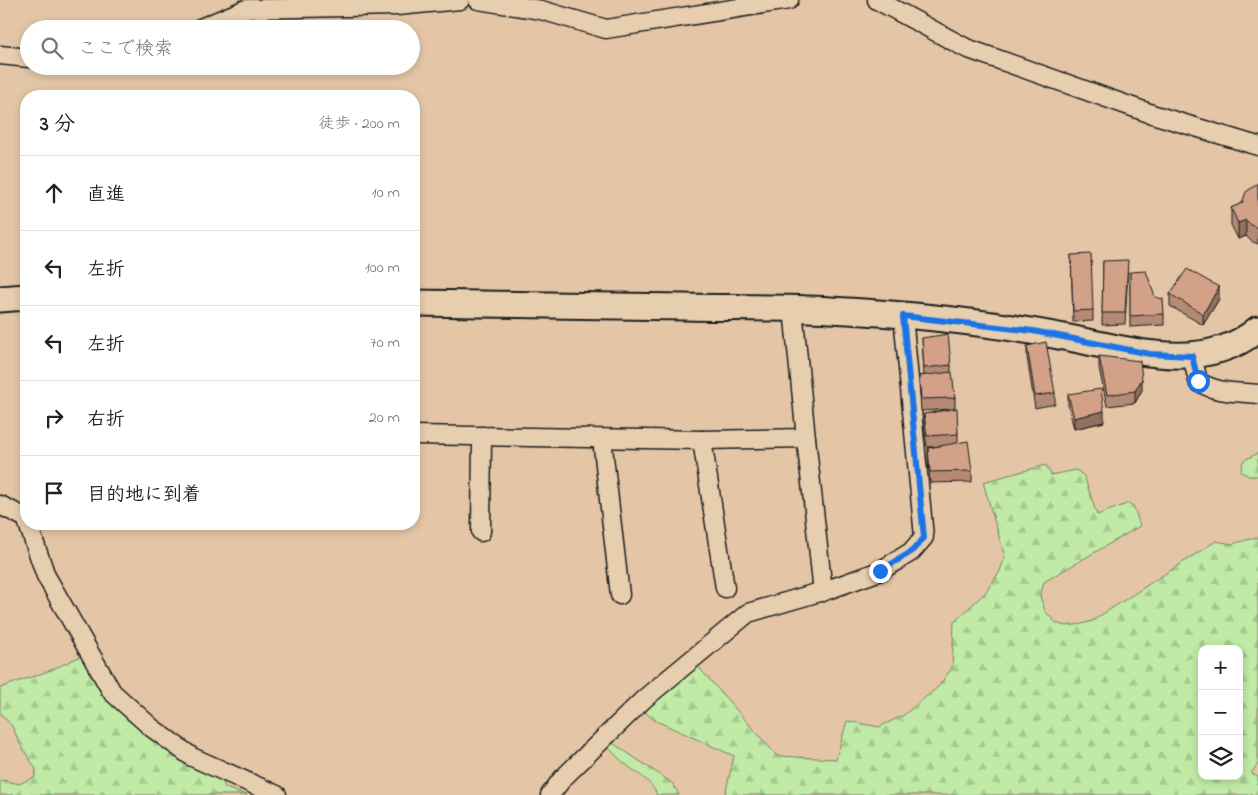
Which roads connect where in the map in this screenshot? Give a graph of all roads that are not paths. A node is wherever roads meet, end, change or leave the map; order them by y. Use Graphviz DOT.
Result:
graph roads {
  1 [pos="460,0"];
  2 [pos="478,0"];
  3 [pos="789,0"];
  4 [pos="877,0"];
  5 [pos="220,20"];
  6 [pos="0,55"];
  7 [pos="20,57"];
  8 [pos="1258,146"];
  9 [pos="20,297"];
  10 [pos="0,299"];
  11 [pos="420,303"];
  12 [pos="793,309"];
  13 [pos="903,316"];
  14 [pos="1258,329"];
  15 [pos="1192,356"];
  16 [pos="1258,394"];
  17 [pos="420,434"];
  18 [pos="482,436"];
  19 [pos="806,438"];
  20 [pos="602,439"];
  21 [pos="702,440"];
  22 [pos="0,505"];
  23 [pos="20,515"];
  24 [pos="30,530"];
  25 [pos="481,532"];
  26 [pos="725,588"];
  27 [pos="823,592"];
  28 [pos="620,595"];
  29 [pos="277,795"];
  30 [pos="550,795"];
  1 -- 5 [label="street"];
  2 -- 3 [label="street"];
  4 -- 8 [label="street"];
  6 -- 7 [label="street"];
  9 -- 10 [label="street"];
  11 -- 12 [label="street"];
  12 -- 13 [label="street"];
  12 -- 19 [label="street"];
  13 -- 15 [label="street"];
  13 -- 27 [label="street"];
  14 -- 15 [label="street"];
  15 -- 16 [label="street"];
  17 -- 18 [label="street"];
  18 -- 20 [label="street"];
  18 -- 25 [label="street"];
  19 -- 21 [label="street"];
  19 -- 27 [label="street"];
  20 -- 21 [label="street"];
  20 -- 28 [label="street"];
  21 -- 26 [label="street"];
  22 -- 23 [label="street"];
  24 -- 29 [label="street"];
  27 -- 30 [label="street"];
}
